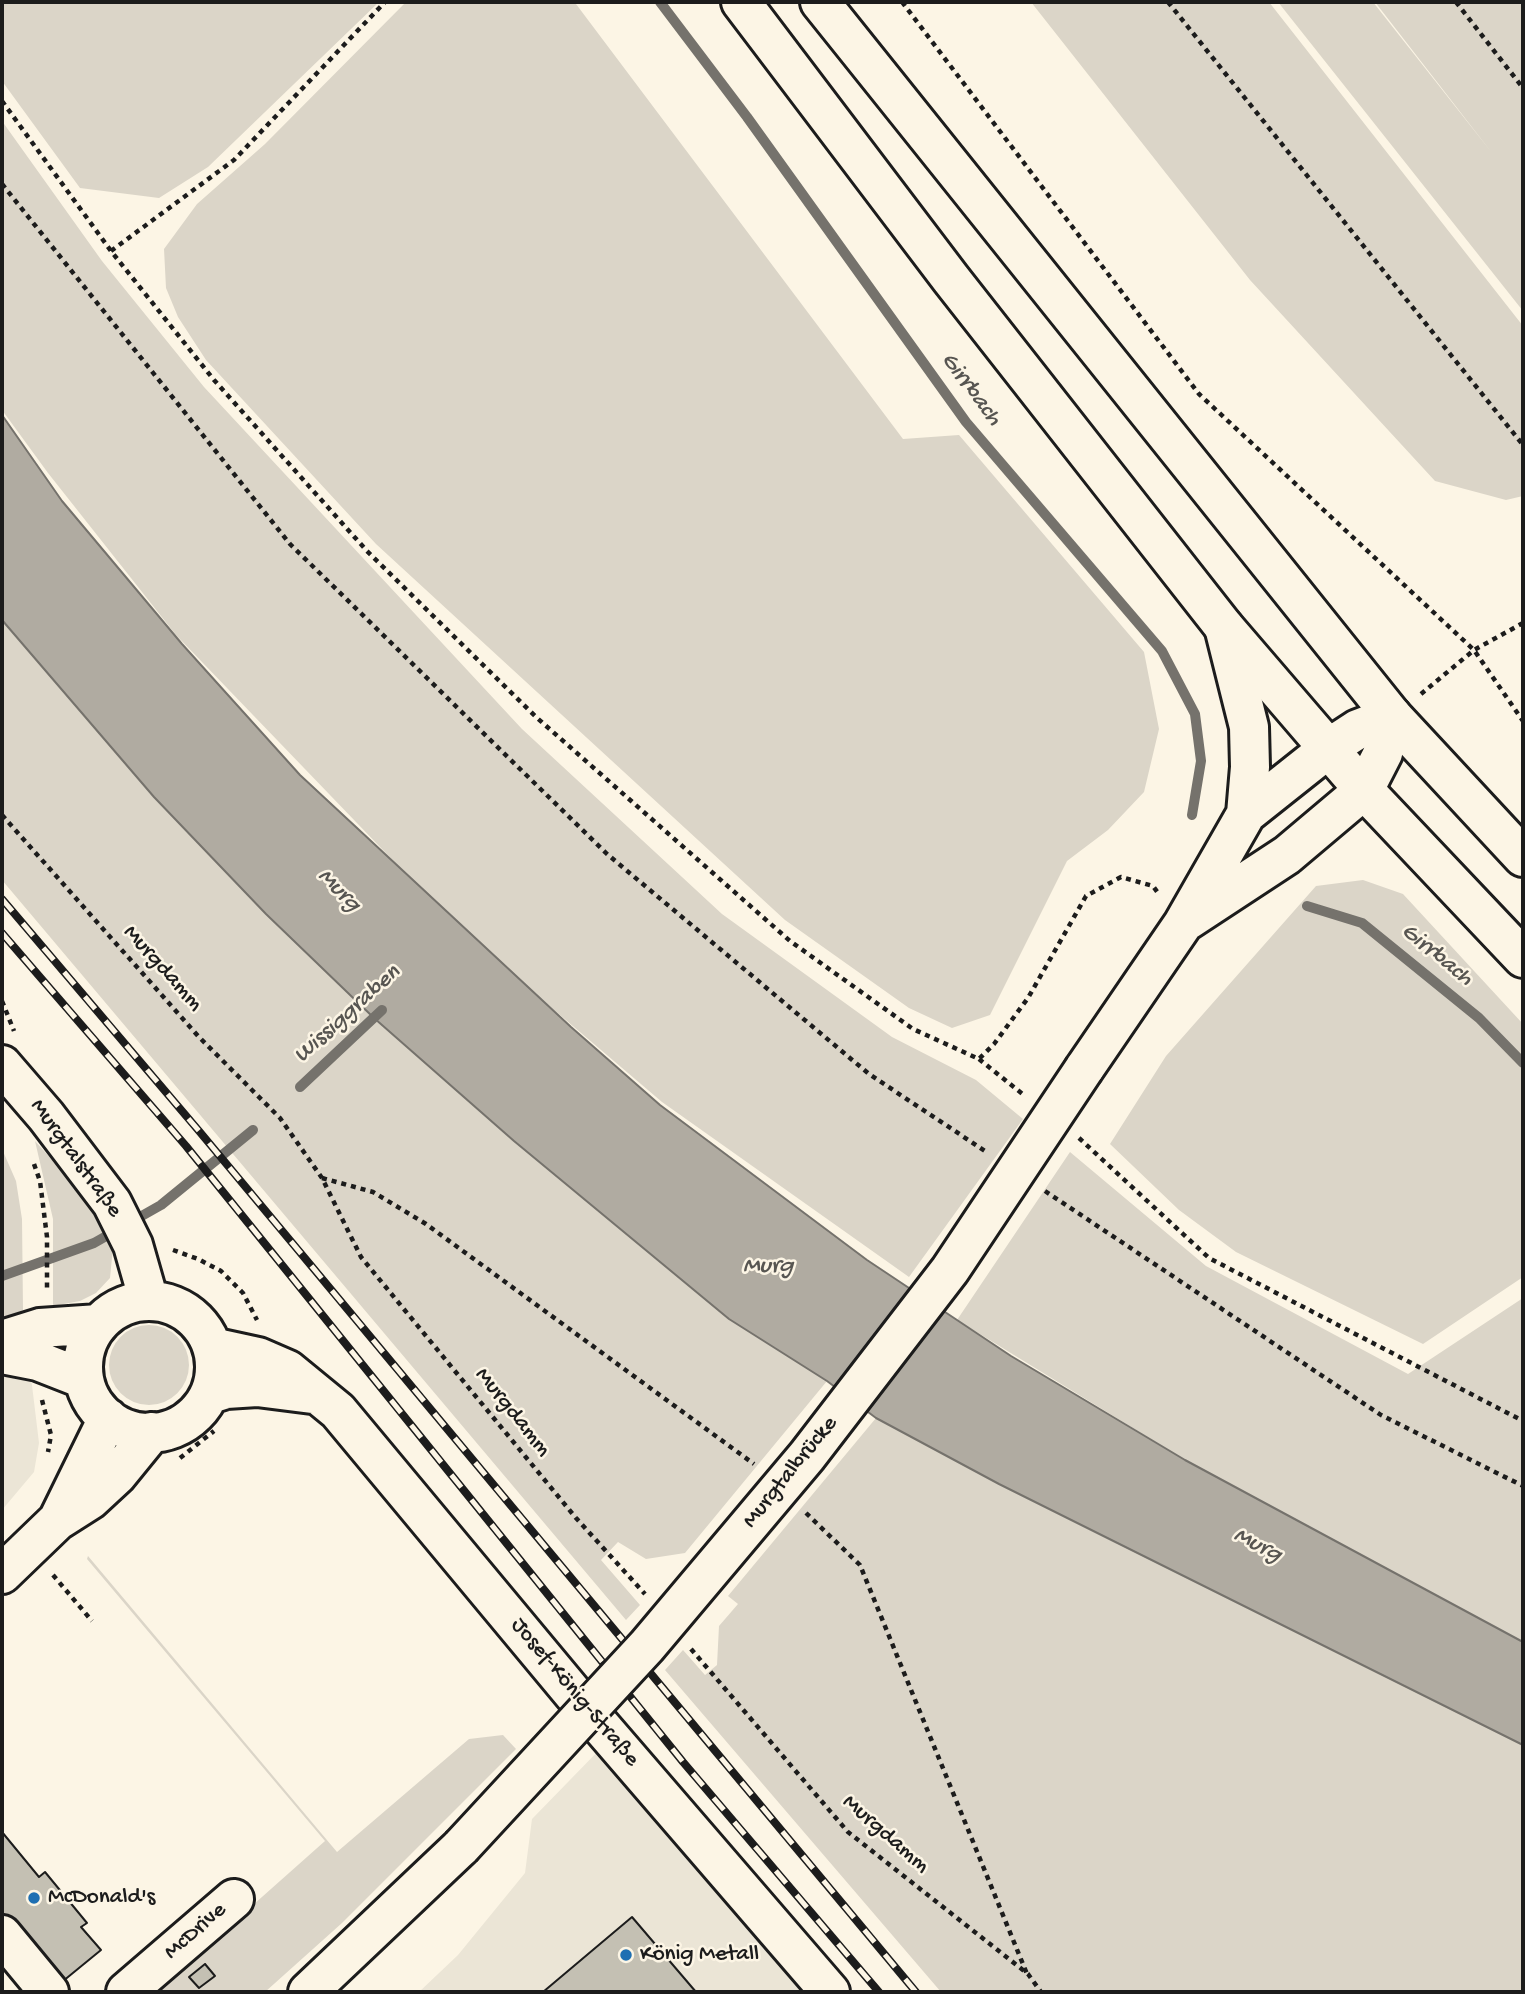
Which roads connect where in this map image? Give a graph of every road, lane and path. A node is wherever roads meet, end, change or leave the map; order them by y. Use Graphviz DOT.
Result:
graph roads {
  1 [pos="385,2"];
  2 [pos="741,2"];
  3 [pos="820,2"];
  4 [pos="902,2"];
  5 [pos="1168,2"];
  6 [pos="1456,2"];
  7 [pos="1523,88"];
  8 [pos="2,101"];
  9 [pos="2,184"];
  10 [pos="111,251"];
  11 [pos="1523,445"];
  12 [pos="1523,623"];
  13 [pos="1224,627"];
  14 [pos="1474,650"];
  15 [pos="1392,716"];
  16 [pos="1523,721"];
  17 [pos="1329,748"];
  18 [pos="1364,790"];
  19 [pos="1246,814"];
  20 [pos="2,815"];
  21 [pos="1523,857"];
  22 [pos="1183,924"];
  23 [pos="1523,958"];
  24 [pos="2,1001"];
  25 [pos="9,1051"];
  26 [pos="979,1059"];
  27 [pos="1030,1099"];
  28 [pos="1071,1132"];
  29 [pos="32,1157"];
  30 [pos="997,1159"];
  31 [pos="1044,1190"];
  32 [pos="47,1301"];
  33 [pos="149,1301"];
  34 [pos="99,1324"];
  35 [pos="2,1340"];
  36 [pos="212,1348"];
  37 [pos="20,1357"];
  38 [pos="84,1379"];
  39 [pos="210,1394"];
  40 [pos="318,1395"];
  41 [pos="108,1418"];
  42 [pos="1523,1421"];
  43 [pos="152,1433"];
  44 [pos="47,1461"];
  45 [pos="1523,1486"];
  46 [pos="57,1521"];
  47 [pos="2,1574"];
  48 [pos="647,1596"];
  49 [pos="688,1646"];
  50 [pos="234,1899"];
  51 [pos="2,1935"];
  52 [pos="49,1992"];
  53 [pos="125,1992"];
  54 [pos="308,1992"];
  55 [pos="830,1992"];
  56 [pos="1041,1992"];
  1 -- 10 [label="path"];
  2 -- 13 [label="main road"];
  3 -- 15 [label="main road"];
  4 -- 14 [label="path"];
  5 -- 11 [label="path"];
  6 -- 7 [label="path"];
  8 -- 10 [label="path"];
  9 -- 30 [label="path"];
  10 -- 26 [label="path"];
  12 -- 14 [label="path"];
  13 -- 17 [label="main road"];
  13 -- 19 [label="main road"];
  14 -- 15 [label="path"];
  14 -- 16 [label="path"];
  15 -- 17 [label="main road"];
  15 -- 18 [label="main road"];
  15 -- 21 [label="main road"];
  17 -- 18 [label="main road"];
  17 -- 19 [label="main road"];
  18 -- 22 [label="main road"];
  18 -- 23 [label="main road"];
  19 -- 22 [label="main road, Murgtalbrücke"];
  20 -- 48 [label="path, Murgdamm"];
  22 -- 26 [label="path"];
  22 -- 54 [label="main road, Murgtalbrücke, bridge"];
  24 -- 25 [label="path"];
  25 -- 33 [label="main road, Murgtalstraße"];
  26 -- 27 [label="path"];
  28 -- 42 [label="path"];
  29 -- 32 [label="path"];
  31 -- 45 [label="path"];
  33 -- 34 [label="main road"];
  33 -- 36 [label="main road"];
  34 -- 35 [label="main road"];
  34 -- 38 [label="main road"];
  36 -- 39 [label="main road"];
  36 -- 40 [label="main road, Josef-König-Straße"];
  37 -- 38 [label="main road"];
  37 -- 44 [label="path"];
  38 -- 41 [label="main road"];
  39 -- 40 [label="main road"];
  39 -- 43 [label="main road"];
  40 -- 55 [label="main road, Josef-König-Straße"];
  41 -- 43 [label="main road"];
  41 -- 46 [label="main road"];
  43 -- 46 [label="main road"];
  46 -- 47 [label="main road"];
  49 -- 56 [label="path, Murgdamm"];
  50 -- 53 [label="main road, McDrive"];
  51 -- 52 [label="main road"];
}
